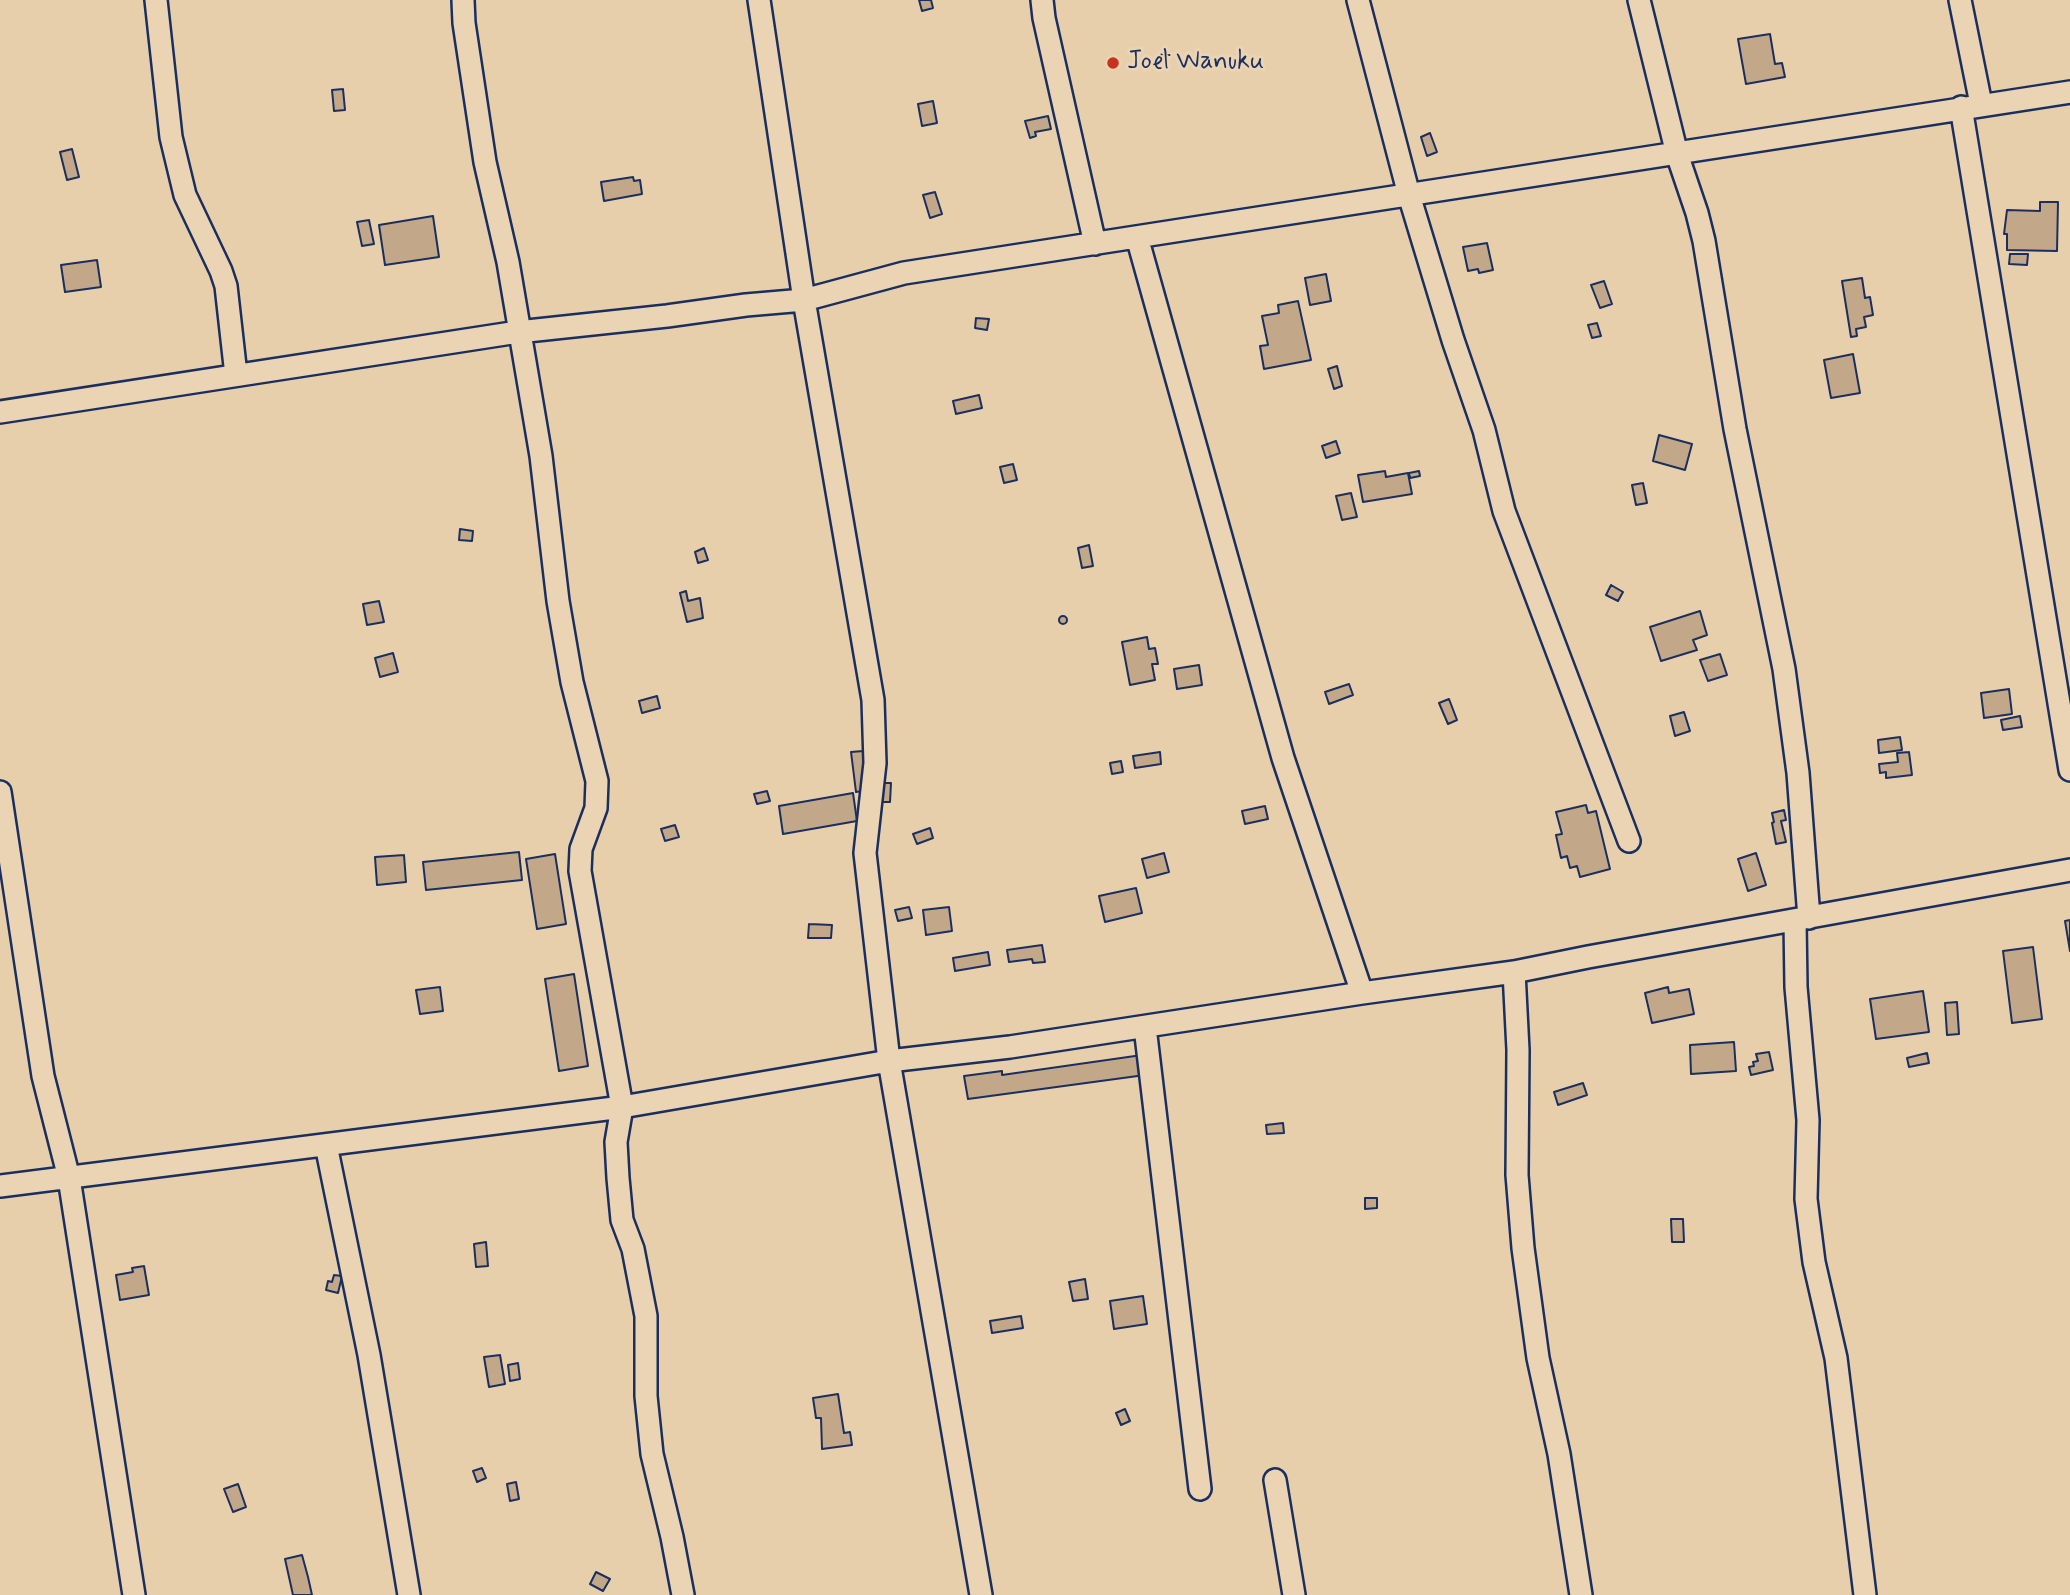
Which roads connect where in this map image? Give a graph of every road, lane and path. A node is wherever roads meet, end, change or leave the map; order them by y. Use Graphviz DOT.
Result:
graph roads {
  1 [pos="156,0"];
  2 [pos="463,0"];
  3 [pos="759,0"];
  4 [pos="1042,0"];
  5 [pos="1358,0"];
  6 [pos="1639,0"];
  7 [pos="1960,0"];
  8 [pos="2070,92"];
  9 [pos="1971,106"];
  10 [pos="1677,154"];
  11 [pos="1409,195"];
  12 [pos="1137,237"];
  13 [pos="1095,244"];
  14 [pos="804,300"];
  15 [pos="518,332"];
  16 [pos="236,375"];
  17 [pos="0,412"];
  18 [pos="2070,770"];
  19 [pos="0,792"];
  20 [pos="1629,841"];
  21 [pos="2070,870"];
  22 [pos="1802,919"];
  23 [pos="1514,972"];
  24 [pos="1362,993"];
  25 [pos="1145,1027"];
  26 [pos="890,1061"];
  27 [pos="621,1107"];
  28 [pos="326,1145"];
  29 [pos="69,1178"];
  30 [pos="0,1186"];
  31 [pos="1275,1480"];
  32 [pos="1200,1489"];
  33 [pos="134,1595"];
  34 [pos="409,1595"];
  35 [pos="684,1595"];
  36 [pos="981,1595"];
  37 [pos="1294,1595"];
  38 [pos="1581,1595"];
  39 [pos="1865,1595"];
  1 -- 16 [label="street"];
  2 -- 15 [label="street"];
  3 -- 14 [label="street"];
  4 -- 13 [label="street"];
  5 -- 11 [label="street"];
  6 -- 10 [label="street"];
  7 -- 9 [label="street"];
  8 -- 9 [label="street"];
  9 -- 10 [label="street"];
  9 -- 18 [label="street"];
  10 -- 11 [label="street"];
  10 -- 22 [label="street"];
  11 -- 12 [label="street"];
  11 -- 20 [label="street"];
  12 -- 13 [label="street"];
  12 -- 24 [label="street"];
  13 -- 14 [label="street"];
  14 -- 15 [label="street"];
  14 -- 26 [label="street"];
  15 -- 16 [label="street"];
  15 -- 27 [label="street"];
  16 -- 17 [label="street"];
  19 -- 29 [label="street"];
  21 -- 22 [label="street"];
  22 -- 23 [label="street"];
  22 -- 39 [label="street"];
  23 -- 24 [label="street"];
  23 -- 38 [label="street"];
  24 -- 25 [label="street"];
  25 -- 26 [label="street"];
  25 -- 32 [label="street"];
  26 -- 27 [label="street"];
  26 -- 36 [label="street"];
  27 -- 28 [label="street"];
  27 -- 35 [label="street"];
  28 -- 29 [label="street"];
  28 -- 34 [label="street"];
  29 -- 30 [label="street"];
  29 -- 33 [label="street"];
  31 -- 37 [label="street"];
}
